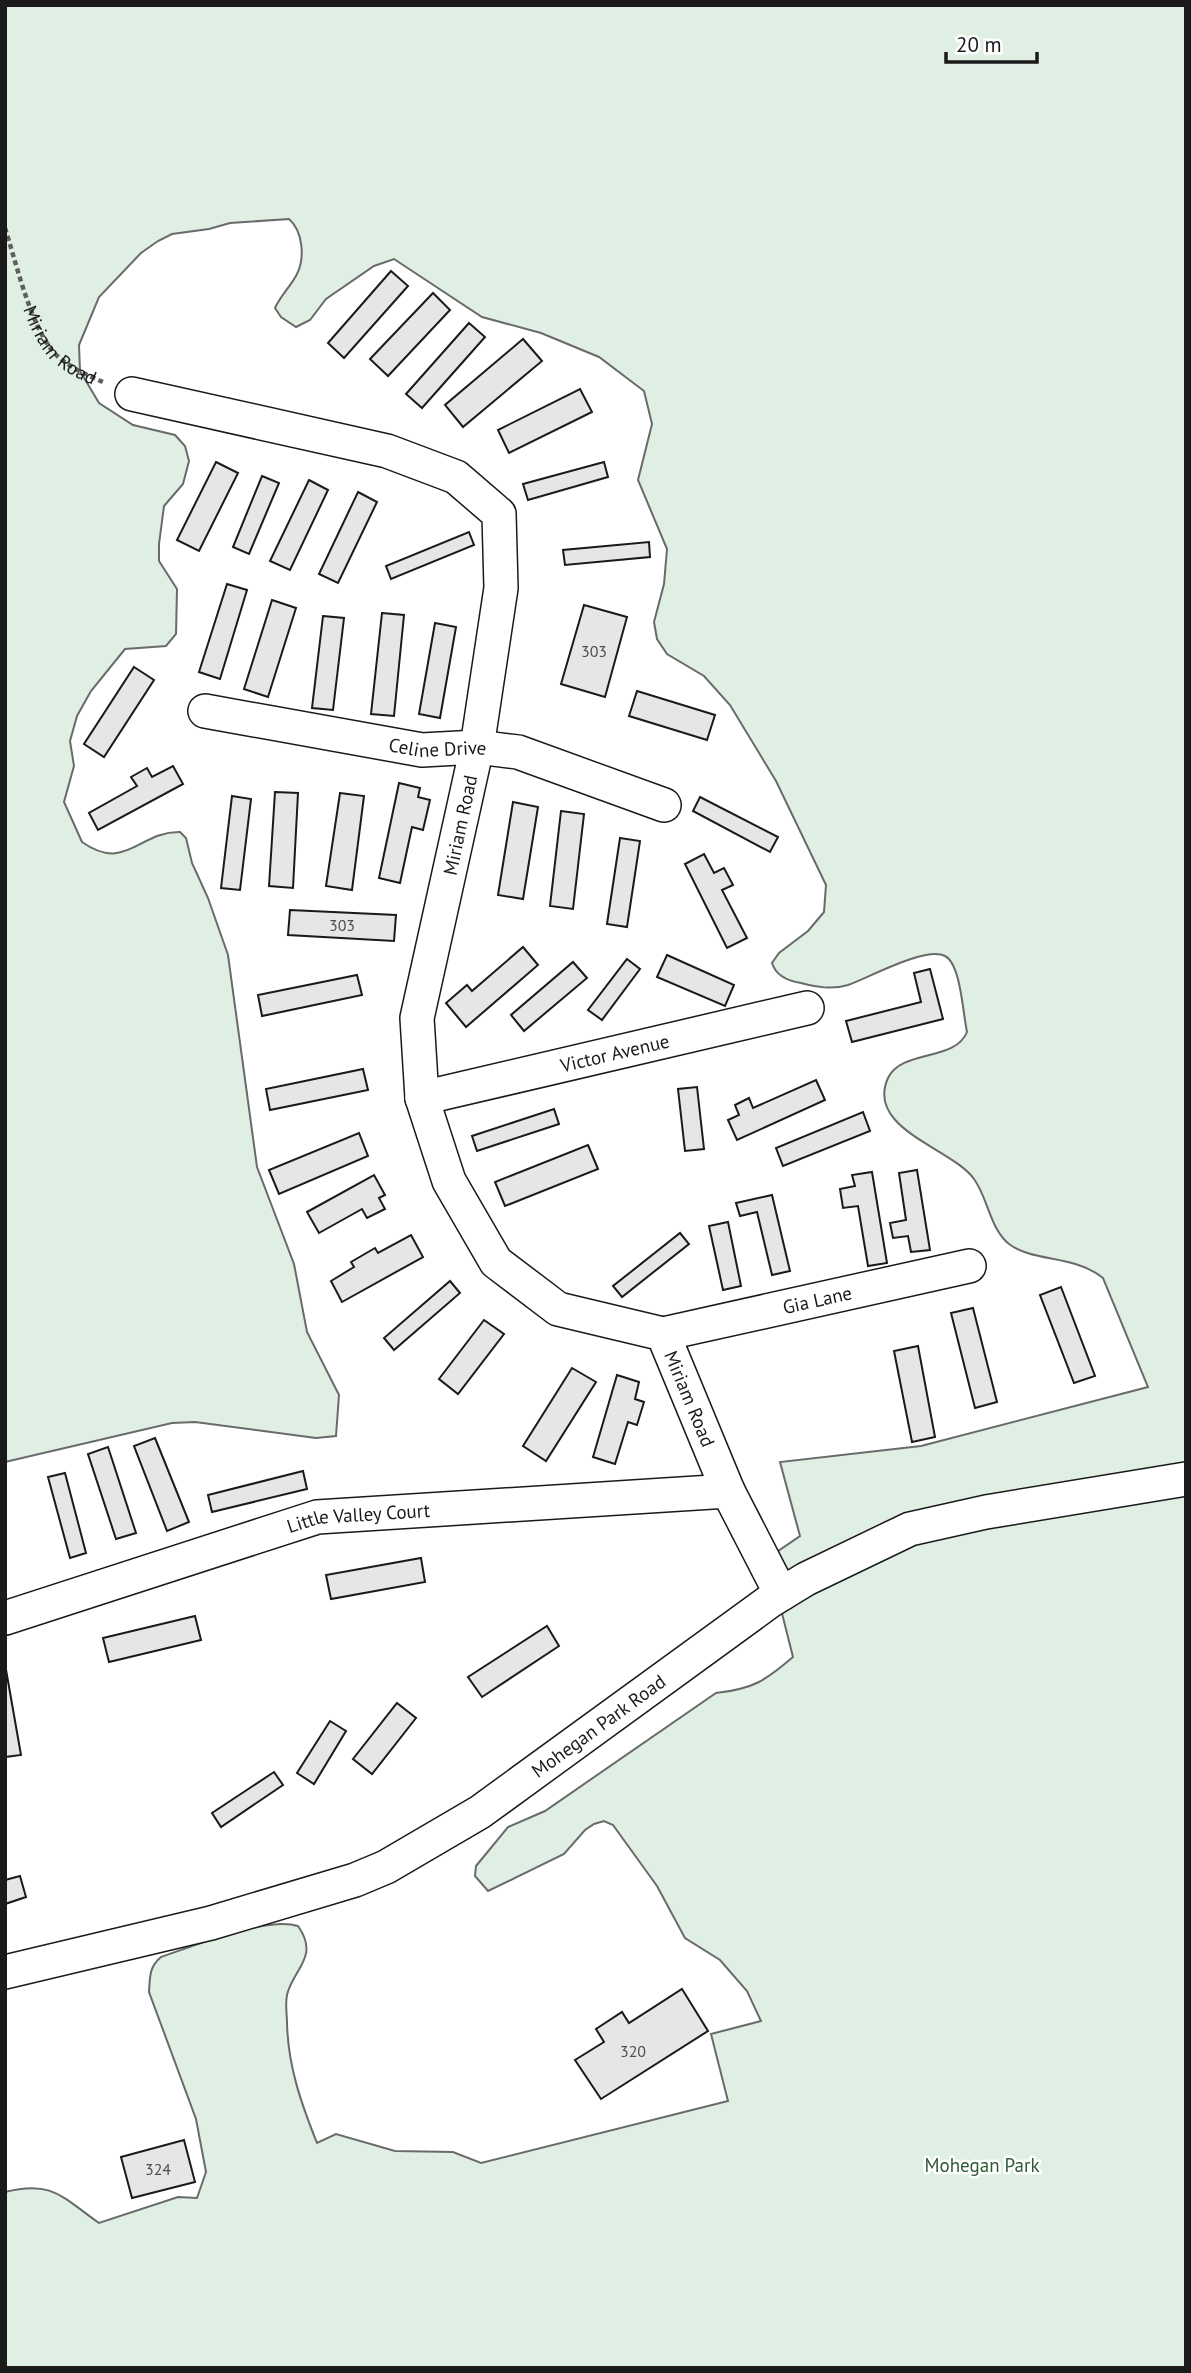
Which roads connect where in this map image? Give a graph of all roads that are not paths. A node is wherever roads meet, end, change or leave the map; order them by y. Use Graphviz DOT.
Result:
graph roads {
  1 [pos="132,394"];
  2 [pos="205,711"];
  3 [pos="477,747"];
  4 [pos="664,805"];
  5 [pos="807,1009"];
  6 [pos="422,1098"];
  7 [pos="969,1266"];
  8 [pos="663,1334"];
  9 [pos="1186,1479"];
  10 [pos="727,1490"];
  11 [pos="781,1594"];
  12 [pos="5,1618"];
  13 [pos="5,1972"];
  1 -- 3 [label="street, Miriam Road"];
  2 -- 3 [label="street, Celine Drive"];
  3 -- 4 [label="street, Celine Drive"];
  3 -- 6 [label="street, Miriam Road"];
  5 -- 6 [label="street, Victor Avenue"];
  6 -- 8 [label="street, Miriam Road"];
  7 -- 8 [label="street, Gia Lane"];
  8 -- 10 [label="street, Miriam Road"];
  9 -- 11 [label="street, Mohegan Park Road"];
  10 -- 11 [label="street, Miriam Road"];
  10 -- 12 [label="street, Little Valley Court"];
  11 -- 13 [label="street, Mohegan Park Road"];
}
